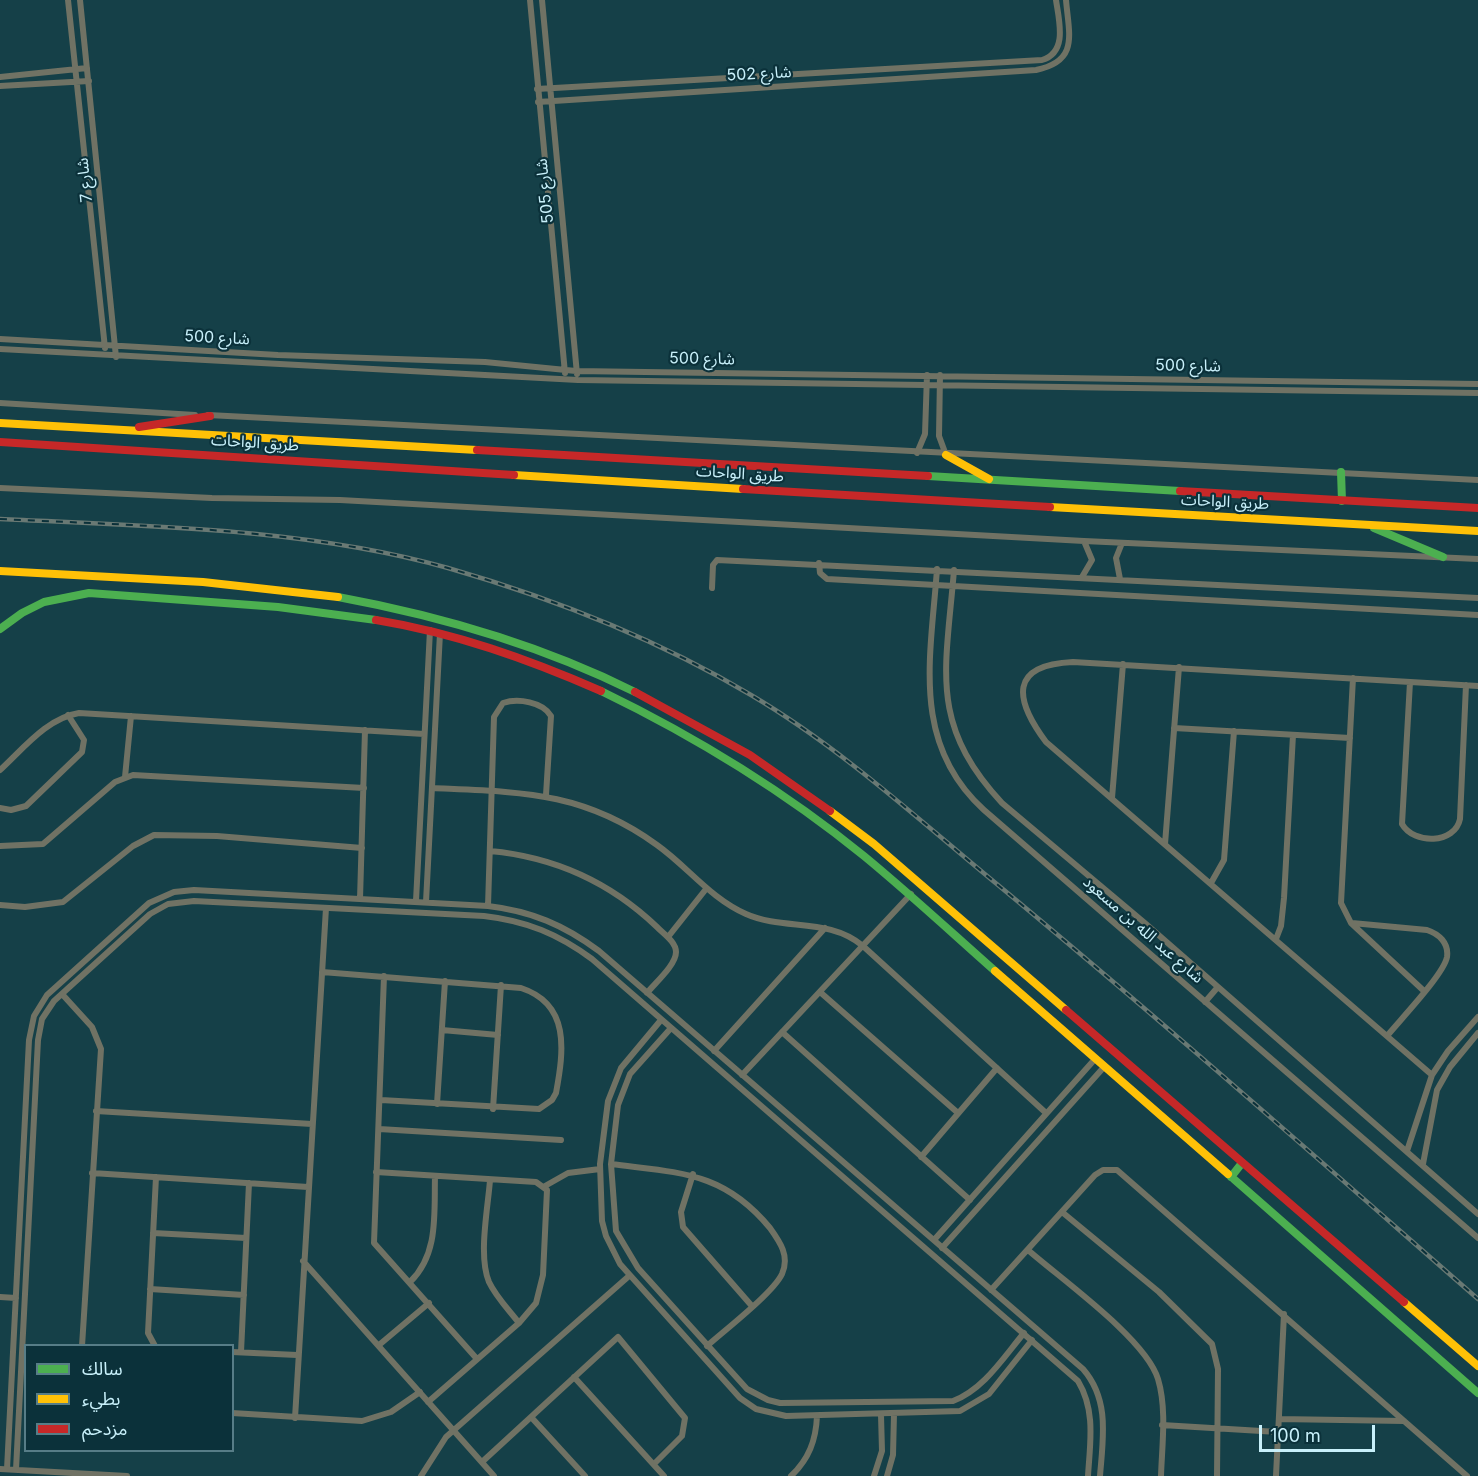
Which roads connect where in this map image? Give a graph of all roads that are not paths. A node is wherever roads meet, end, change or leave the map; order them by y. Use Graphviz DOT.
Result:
graph roads {
  1 [pos="68,0"];
  2 [pos="80,0"];
  3 [pos="530,0"];
  4 [pos="542,0"];
  5 [pos="1056,0"];
  6 [pos="1066,0"];
  7 [pos="980,66"];
  8 [pos="87,68"];
  9 [pos="908,68"];
  10 [pos="74,70"];
  11 [pos="981,75"];
  12 [pos="2,76"];
  13 [pos="909,79"];
  14 [pos="76,81"];
  15 [pos="89,81"];
  16 [pos="3,86"];
  17 [pos="549,88"];
  18 [pos="537,89"];
  19 [pos="550,101"];
  20 [pos="538,102"];
  21 [pos="0,339"];
  22 [pos="38,341"];
  23 [pos="105,346"];
  24 [pos="116,347"];
  25 [pos="0,349"];
  26 [pos="38,352"];
  27 [pos="106,356"];
  28 [pos="116,357"];
  29 [pos="565,370"];
  30 [pos="576,371"];
  31 [pos="863,375"];
  32 [pos="927,375"];
  33 [pos="940,375"];
  34 [pos="1046,377"];
  35 [pos="1104,378"];
  36 [pos="566,379"];
  37 [pos="578,380"];
  38 [pos="1252,381"];
  39 [pos="1405,382"];
  40 [pos="1478,384"];
  41 [pos="862,385"];
  42 [pos="927,386"];
  43 [pos="939,386"];
  44 [pos="1046,388"];
  45 [pos="1105,389"];
  46 [pos="1251,391"];
  47 [pos="1405,392"];
  48 [pos="1478,393"];
  49 [pos="0,403"];
  50 [pos="210,416"];
  51 [pos="0,423"];
  52 [pos="118,431"];
  53 [pos="0,442"];
  54 [pos="917,453"];
  55 [pos="946,455"];
  56 [pos="1341,472"];
  57 [pos="992,480"];
  58 [pos="1478,480"];
  59 [pos="0,488"];
  60 [pos="1342,501"];
  61 [pos="1478,508"];
  62 [pos="1365,525"];
  63 [pos="1478,531"];
  64 [pos="1084,541"];
  65 [pos="1122,543"];
  66 [pos="1443,557"];
  67 [pos="1478,559"];
  68 [pos="819,563"];
  69 [pos="937,569"];
  70 [pos="954,570"];
  71 [pos="0,571"];
  72 [pos="90,576"];
  73 [pos="1082,578"];
  74 [pos="1120,579"];
  75 [pos="936,584"];
  76 [pos="953,585"];
  77 [pos="712,588"];
  78 [pos="89,594"];
  79 [pos="1478,598"];
  80 [pos="1478,615"];
  81 [pos="0,629"];
  82 [pos="430,630"];
  83 [pos="440,633"];
  84 [pos="1123,664"];
  85 [pos="1179,667"];
  86 [pos="1353,678"];
  87 [pos="1410,682"];
  88 [pos="1466,685"];
  89 [pos="1478,686"];
  90 [pos="68,715"];
  91 [pos="131,716"];
  92 [pos="1174,728"];
  93 [pos="365,730"];
  94 [pos="1234,731"];
  95 [pos="424,734"];
  96 [pos="1293,735"];
  97 [pos="1350,738"];
  98 [pos="0,770"];
  99 [pos="125,777"];
  100 [pos="364,788"];
  101 [pos="432,788"];
  102 [pos="492,791"];
  103 [pos="546,795"];
  104 [pos="1112,798"];
  105 [pos="0,808"];
  106 [pos="874,844"];
  107 [pos="1165,844"];
  108 [pos="0,846"];
  109 [pos="362,848"];
  110 [pos="490,851"];
  111 [pos="864,856"];
  112 [pos="1211,883"];
  113 [pos="706,889"];
  114 [pos="260,894"];
  115 [pos="911,894"];
  116 [pos="360,899"];
  117 [pos="416,901"];
  118 [pos="426,902"];
  119 [pos="453,903"];
  120 [pos="259,904"];
  121 [pos="0,905"];
  122 [pos="488,906"];
  123 [pos="326,908"];
  124 [pos="452,914"];
  125 [pos="1351,923"];
  126 [pos="825,928"];
  127 [pos="115,933"];
  128 [pos="668,937"];
  129 [pos="1276,939"];
  130 [pos="121,941"];
  131 [pos="862,946"];
  132 [pos="322,972"];
  133 [pos="384,976"];
  134 [pos="445,981"];
  135 [pos="501,985"];
  136 [pos="1217,988"];
  137 [pos="1424,991"];
  138 [pos="820,992"];
  139 [pos="647,993"];
  140 [pos="62,994"];
  141 [pos="1205,1002"];
  142 [pos="1478,1017"];
  143 [pos="661,1020"];
  144 [pos="671,1028"];
  145 [pos="1467,1029"];
  146 [pos="442,1030"];
  147 [pos="782,1032"];
  148 [pos="498,1035"];
  149 [pos="1477,1035"];
  150 [pos="1387,1036"];
  151 [pos="714,1051"];
  152 [pos="1095,1059"];
  153 [pos="28,1062"];
  154 [pos="37,1062"];
  155 [pos="1104,1067"];
  156 [pos="997,1068"];
  157 [pos="742,1075"];
  158 [pos="1432,1075"];
  159 [pos="381,1100"];
  160 [pos="438,1104"];
  161 [pos="493,1109"];
  162 [pos="96,1111"];
  163 [pos="958,1113"];
  164 [pos="1046,1113"];
  165 [pos="312,1124"];
  166 [pos="379,1129"];
  167 [pos="561,1140"];
  168 [pos="1407,1150"];
  169 [pos="921,1157"];
  170 [pos="1242,1163"];
  171 [pos="611,1164"];
  172 [pos="1423,1164"];
  173 [pos="600,1169"];
  174 [pos="376,1172"];
  175 [pos="92,1173"];
  176 [pos="693,1174"];
  177 [pos="435,1176"];
  178 [pos="156,1177"];
  179 [pos="1231,1177"];
  180 [pos="490,1180"];
  181 [pos="249,1183"];
  182 [pos="544,1186"];
  183 [pos="308,1187"];
  184 [pos="970,1200"];
  185 [pos="1062,1212"];
  186 [pos="1478,1214"];
  187 [pos="20,1218"];
  188 [pos="29,1218"];
  189 [pos="153,1233"];
  190 [pos="246,1238"];
  191 [pos="1478,1238"];
  192 [pos="934,1240"];
  193 [pos="942,1248"];
  194 [pos="1028,1250"];
  195 [pos="303,1261"];
  196 [pos="629,1276"];
  197 [pos="410,1282"];
  198 [pos="150,1289"];
  199 [pos="991,1290"];
  200 [pos="244,1296"];
  201 [pos="0,1297"];
  202 [pos="16,1299"];
  203 [pos="429,1303"];
  204 [pos="752,1305"];
  205 [pos="1284,1314"];
  206 [pos="519,1323"];
  207 [pos="1024,1333"];
  208 [pos="1032,1340"];
  209 [pos="82,1344"];
  210 [pos="155,1344"];
  211 [pos="379,1345"];
  212 [pos="707,1346"];
  213 [pos="234,1352"];
  214 [pos="241,1353"];
  215 [pos="297,1355"];
  216 [pos="477,1359"];
  217 [pos="1478,1366"];
  218 [pos="574,1377"];
  219 [pos="420,1392"];
  220 [pos="1478,1393"];
  221 [pos="428,1402"];
  222 [pos="234,1413"];
  223 [pos="894,1414"];
  224 [pos="881,1415"];
  225 [pos="817,1416"];
  226 [pos="10,1417"];
  227 [pos="531,1417"];
  228 [pos="19,1418"];
  229 [pos="295,1418"];
  230 [pos="1279,1419"];
  231 [pos="1405,1421"];
  232 [pos="1162,1425"];
  233 [pos="1217,1428"];
  234 [pos="453,1430"];
  235 [pos="1278,1432"];
  236 [pos="1090,1433"];
  237 [pos="1103,1434"];
  238 [pos="482,1462"];
  239 [pos="654,1464"];
  240 [pos="3,1469"];
  241 [pos="16,1470"];
  242 [pos="127,1476"];
  243 [pos="421,1476"];
  244 [pos="494,1476"];
  245 [pos="585,1476"];
  246 [pos="664,1476"];
  247 [pos="791,1476"];
  248 [pos="874,1476"];
  249 [pos="887,1476"];
  250 [pos="1088,1476"];
  251 [pos="1100,1476"];
  252 [pos="1161,1476"];
  253 [pos="1217,1476"];
  254 [pos="1276,1476"];
  255 [pos="1467,1476"];
  1 -- 10 [label="street, شارع 7"];
  2 -- 8 [label="street, شارع 7"];
  3 -- 18 [label="street, شارع 505"];
  4 -- 17 [label="street, شارع 505"];
  5 -- 7 [label="street, شارع 502"];
  6 -- 11 [label="street, شارع 502"];
  7 -- 9 [label="street, شارع 502"];
  7 -- 11 [label="street"];
  8 -- 10 [label="street"];
  8 -- 15 [label="street, شارع 7"];
  9 -- 13 [label="street"];
  9 -- 17 [label="street, شارع 502"];
  10 -- 12 [label="street"];
  10 -- 14 [label="street, شارع 7"];
  11 -- 13 [label="street, شارع 502"];
  12 -- 16 [label="street"];
  13 -- 19 [label="street, شارع 502"];
  14 -- 15 [label="street"];
  14 -- 16 [label="street"];
  14 -- 23 [label="street, شارع 7"];
  15 -- 24 [label="street, شارع 7"];
  17 -- 18 [label="street, شارع 502"];
  17 -- 19 [label="street, شارع 505"];
  18 -- 20 [label="street, شارع 505"];
  19 -- 20 [label="street, شارع 502"];
  19 -- 30 [label="street, شارع 505"];
  20 -- 29 [label="street, شارع 505"];
  21 -- 22 [label="street, شارع 500"];
  22 -- 23 [label="street, شارع 500"];
  22 -- 26 [label="street"];
  23 -- 24 [label="street, شارع 500"];
  23 -- 27 [label="street, شارع 7"];
  24 -- 28 [label="street, شارع 7"];
  24 -- 29 [label="street, شارع 500"];
  25 -- 26 [label="street, شارع 500"];
  26 -- 27 [label="street, شارع 500"];
  27 -- 28 [label="street, شارع 500"];
  28 -- 36 [label="street, شارع 500"];
  29 -- 30 [label="street, شارع 500"];
  29 -- 36 [label="street, شارع 505"];
  30 -- 31 [label="street, شارع 500"];
  30 -- 37 [label="street, شارع 505"];
  31 -- 32 [label="street, شارع 500"];
  31 -- 41 [label="street"];
  32 -- 33 [label="street, شارع 500"];
  32 -- 42 [label="street"];
  33 -- 34 [label="street, شارع 500"];
  33 -- 43 [label="street"];
  34 -- 35 [label="street, شارع 500"];
  34 -- 44 [label="street"];
  35 -- 38 [label="street, شارع 500"];
  35 -- 45 [label="street"];
  36 -- 37 [label="street, شارع 500"];
  37 -- 41 [label="street, شارع 500"];
  38 -- 39 [label="street, شارع 500"];
  38 -- 46 [label="street"];
  39 -- 40 [label="street, شارع 500"];
  39 -- 47 [label="street"];
  41 -- 42 [label="street, شارع 500"];
  42 -- 43 [label="street, شارع 500"];
  42 -- 54 [label="street"];
  43 -- 44 [label="street, شارع 500"];
  43 -- 55 [label="street"];
  44 -- 45 [label="street, شارع 500"];
  45 -- 46 [label="street, شارع 500"];
  46 -- 47 [label="street, شارع 500"];
  47 -- 48 [label="street, شارع 500"];
  49 -- 50 [label="street, طريق الواحات"];
  50 -- 52 [label="main road"];
  50 -- 54 [label="street, طريق الواحات"];
  51 -- 52 [label="main road, طريق الواحات"];
  52 -- 57 [label="main road, طريق الواحات"];
  53 -- 62 [label="main road, طريق الواحات"];
  54 -- 55 [label="street, طريق الواحات"];
  55 -- 56 [label="street, طريق الواحات"];
  55 -- 57 [label="main road"];
  56 -- 58 [label="street, طريق الواحات"];
  56 -- 60 [label="main road"];
  57 -- 60 [label="main road, طريق الواحات"];
  59 -- 64 [label="street"];
  60 -- 61 [label="main road, طريق الواحات"];
  62 -- 63 [label="main road, طريق الواحات"];
  62 -- 66 [label="main road"];
  64 -- 65 [label="street"];
  64 -- 73 [label="street"];
  65 -- 66 [label="street"];
  65 -- 74 [label="street"];
  66 -- 67 [label="street"];
  68 -- 69 [label="street"];
  68 -- 75 [label="street"];
  68 -- 77 [label="street"];
  69 -- 70 [label="street"];
  69 -- 75 [label="street, شارع عبد الله بن مسعود"];
  70 -- 73 [label="street"];
  70 -- 76 [label="street, شارع عبد الله بن مسعود"];
  71 -- 72 [label="main road"];
  72 -- 78 [label="main road"];
  72 -- 106 [label="main road"];
  73 -- 74 [label="street"];
  74 -- 79 [label="street"];
  75 -- 76 [label="street"];
  75 -- 141 [label="street, شارع عبد الله بن مسعود"];
  76 -- 80 [label="street"];
  76 -- 136 [label="street, شارع عبد الله بن مسعود"];
  78 -- 81 [label="main road"];
  78 -- 82 [label="main road"];
  82 -- 83 [label="main road"];
  82 -- 95 [label="street"];
  83 -- 101 [label="street"];
  83 -- 111 [label="main road"];
  84 -- 85 [label="street"];
  84 -- 104 [label="street"];
  84 -- 104 [label="street"];
  85 -- 86 [label="street"];
  85 -- 92 [label="street"];
  86 -- 87 [label="street"];
  86 -- 97 [label="street"];
  87 -- 88 [label="street"];
  87 -- 88 [label="street"];
  88 -- 89 [label="street"];
  90 -- 91 [label="street"];
  90 -- 98 [label="street"];
  90 -- 105 [label="street"];
  91 -- 93 [label="street"];
  91 -- 99 [label="street"];
  92 -- 94 [label="street"];
  92 -- 107 [label="street"];
  93 -- 95 [label="street"];
  93 -- 100 [label="street"];
  94 -- 96 [label="street"];
  94 -- 112 [label="street"];
  95 -- 117 [label="street"];
  96 -- 97 [label="street"];
  96 -- 129 [label="street"];
  97 -- 125 [label="street"];
  99 -- 100 [label="street"];
  99 -- 108 [label="street"];
  100 -- 109 [label="street"];
  101 -- 102 [label="street"];
  101 -- 118 [label="street"];
  102 -- 103 [label="street"];
  102 -- 103 [label="street"];
  102 -- 110 [label="street"];
  103 -- 113 [label="street"];
  104 -- 107 [label="street"];
  106 -- 111 [label="main road"];
  106 -- 170 [label="main road"];
  107 -- 112 [label="street"];
  109 -- 116 [label="street"];
  109 -- 121 [label="street"];
  110 -- 122 [label="street"];
  110 -- 128 [label="street"];
  111 -- 115 [label="main road"];
  112 -- 129 [label="street"];
  113 -- 126 [label="street"];
  113 -- 128 [label="street"];
  114 -- 116 [label="street"];
  114 -- 120 [label="street"];
  114 -- 127 [label="street"];
  115 -- 131 [label="street"];
  115 -- 152 [label="main road"];
  116 -- 117 [label="street"];
  117 -- 118 [label="street"];
  118 -- 119 [label="street"];
  119 -- 122 [label="street"];
  119 -- 124 [label="street"];
  120 -- 123 [label="street"];
  120 -- 130 [label="street"];
  122 -- 139 [label="street"];
  123 -- 124 [label="street"];
  123 -- 132 [label="street"];
  124 -- 143 [label="street"];
  125 -- 137 [label="street"];
  125 -- 137 [label="street"];
  126 -- 131 [label="street"];
  126 -- 151 [label="street"];
  127 -- 130 [label="street"];
  127 -- 153 [label="street"];
  128 -- 139 [label="street"];
  129 -- 150 [label="street"];
  130 -- 140 [label="street"];
  131 -- 138 [label="street"];
  131 -- 156 [label="street"];
  132 -- 133 [label="street"];
  132 -- 165 [label="street"];
  133 -- 134 [label="street"];
  133 -- 159 [label="street"];
  134 -- 135 [label="street"];
  134 -- 146 [label="street"];
  135 -- 148 [label="street"];
  135 -- 161 [label="street"];
  136 -- 141 [label="street"];
  136 -- 168 [label="street, شارع عبد الله بن مسعود"];
  137 -- 150 [label="street"];
  138 -- 147 [label="street"];
  138 -- 163 [label="street"];
  139 -- 151 [label="street"];
  140 -- 154 [label="street"];
  140 -- 162 [label="street"];
  141 -- 191 [label="street, شارع عبد الله بن مسعود"];
  142 -- 145 [label="street"];
  143 -- 144 [label="street"];
  143 -- 173 [label="street"];
  144 -- 171 [label="street"];
  144 -- 207 [label="street"];
  145 -- 149 [label="street"];
  145 -- 158 [label="street"];
  146 -- 148 [label="street"];
  146 -- 160 [label="street"];
  147 -- 157 [label="street"];
  147 -- 169 [label="street"];
  148 -- 161 [label="street"];
  149 -- 172 [label="street"];
  150 -- 158 [label="street"];
  151 -- 157 [label="street"];
  152 -- 155 [label="main road"];
  152 -- 164 [label="street"];
  153 -- 154 [label="street"];
  153 -- 187 [label="street"];
  154 -- 188 [label="street"];
  155 -- 179 [label="main road"];
  155 -- 193 [label="street"];
  156 -- 163 [label="street"];
  156 -- 164 [label="street"];
  157 -- 192 [label="street"];
  158 -- 168 [label="street"];
  159 -- 160 [label="street"];
  159 -- 166 [label="street"];
  160 -- 161 [label="street"];
  162 -- 165 [label="street"];
  162 -- 175 [label="street"];
  163 -- 169 [label="street"];
  164 -- 184 [label="street"];
  165 -- 183 [label="street"];
  166 -- 167 [label="street"];
  166 -- 174 [label="street"];
  168 -- 172 [label="street, شارع عبد الله بن مسعود"];
  169 -- 184 [label="street"];
  170 -- 179 [label="main road"];
  170 -- 217 [label="main road"];
  171 -- 176 [label="street"];
  171 -- 212 [label="street"];
  172 -- 186 [label="street, شارع عبد الله بن مسعود"];
  173 -- 182 [label="street"];
  173 -- 196 [label="street"];
  174 -- 177 [label="street"];
  174 -- 197 [label="street"];
  175 -- 178 [label="street"];
  175 -- 209 [label="street"];
  176 -- 204 [label="street"];
  176 -- 204 [label="street"];
  177 -- 180 [label="street"];
  177 -- 197 [label="street"];
  178 -- 181 [label="street"];
  178 -- 189 [label="street"];
  179 -- 220 [label="main road"];
  180 -- 182 [label="street"];
  180 -- 206 [label="street"];
  181 -- 183 [label="street"];
  181 -- 190 [label="street"];
  182 -- 206 [label="street"];
  183 -- 195 [label="street"];
  184 -- 192 [label="street"];
  185 -- 194 [label="street"];
  185 -- 205 [label="street"];
  185 -- 233 [label="street"];
  187 -- 188 [label="street"];
  187 -- 202 [label="street"];
  188 -- 228 [label="street"];
  189 -- 190 [label="street"];
  189 -- 198 [label="street"];
  190 -- 200 [label="street"];
  192 -- 193 [label="street"];
  193 -- 199 [label="street"];
  194 -- 199 [label="street"];
  194 -- 232 [label="street"];
  195 -- 211 [label="street"];
  195 -- 215 [label="street"];
  196 -- 225 [label="street"];
  196 -- 234 [label="street"];
  197 -- 203 [label="street"];
  198 -- 200 [label="street"];
  198 -- 210 [label="street"];
  199 -- 237 [label="street"];
  200 -- 214 [label="street"];
  201 -- 202 [label="street"];
  202 -- 226 [label="street"];
  203 -- 211 [label="street"];
  203 -- 216 [label="street"];
  204 -- 212 [label="street"];
  205 -- 230 [label="street"];
  205 -- 231 [label="street"];
  206 -- 216 [label="street"];
  207 -- 208 [label="street"];
  207 -- 212 [label="street"];
  208 -- 223 [label="street"];
  208 -- 236 [label="street"];
  211 -- 219 [label="street"];
  213 -- 214 [label="street"];
  214 -- 215 [label="street"];
  215 -- 229 [label="street"];
  216 -- 221 [label="street"];
  218 -- 227 [label="street"];
  218 -- 239 [label="street"];
  218 -- 239 [label="street"];
  219 -- 221 [label="street"];
  219 -- 229 [label="street"];
  221 -- 234 [label="street"];
  222 -- 229 [label="street"];
  223 -- 224 [label="street"];
  223 -- 249 [label="street"];
  224 -- 225 [label="street"];
  224 -- 248 [label="street"];
  225 -- 247 [label="street"];
  226 -- 228 [label="street"];
  226 -- 240 [label="street"];
  227 -- 238 [label="street"];
  227 -- 245 [label="street"];
  228 -- 241 [label="street"];
  230 -- 231 [label="street"];
  230 -- 235 [label="street"];
  231 -- 255 [label="street"];
  232 -- 233 [label="street"];
  232 -- 252 [label="street"];
  233 -- 235 [label="street"];
  233 -- 253 [label="street"];
  234 -- 238 [label="street"];
  234 -- 243 [label="street"];
  235 -- 254 [label="street"];
  236 -- 237 [label="street"];
  236 -- 250 [label="street"];
  237 -- 251 [label="street"];
  238 -- 244 [label="street"];
  239 -- 246 [label="street"];
  240 -- 241 [label="street"];
  241 -- 242 [label="street"];
}
